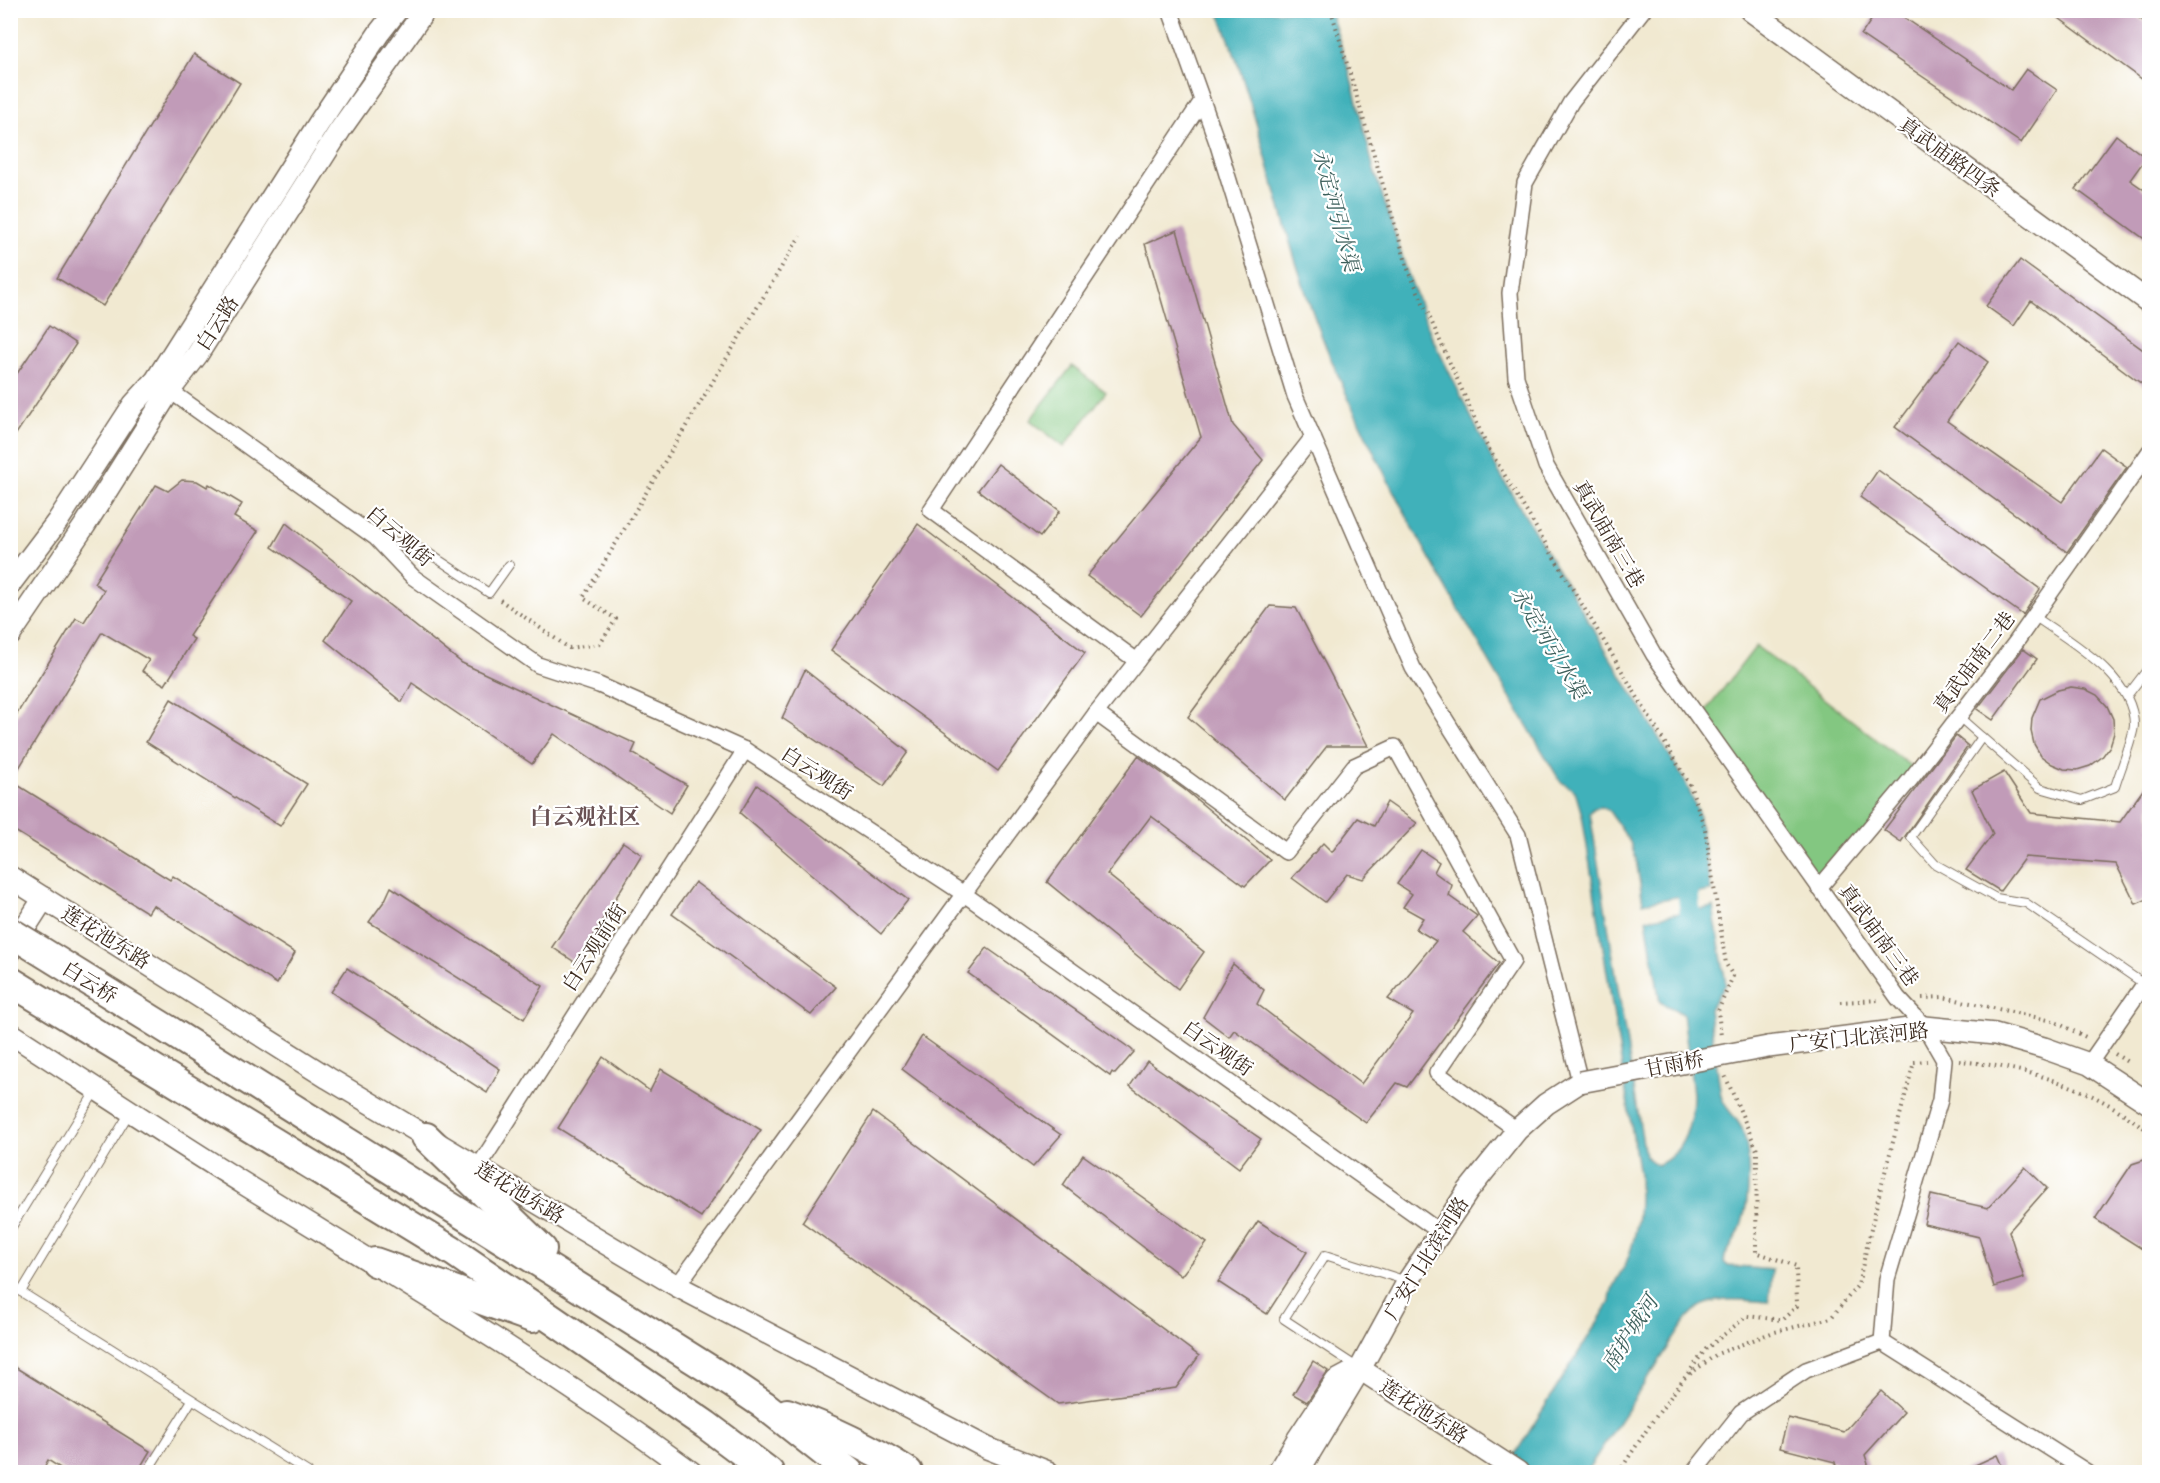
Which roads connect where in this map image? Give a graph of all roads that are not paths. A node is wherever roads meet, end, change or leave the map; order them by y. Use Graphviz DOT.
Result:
graph roads {
  1 [pos="396,10"];
  2 [pos="425,10"];
  3 [pos="1170,10"];
  4 [pos="1643,10"];
  5 [pos="1750,10"];
  6 [pos="1202,100"];
  7 [pos="2150,303"];
  8 [pos="163,385"];
  9 [pos="1313,437"];
  10 [pos="2150,452"];
  11 [pos="376,538"];
  12 [pos="510,565"];
  13 [pos="10,584"];
  14 [pos="2034,616"];
  15 [pos="10,636"];
  16 [pos="1137,660"];
  17 [pos="2150,666"];
  18 [pos="2127,696"];
  19 [pos="1096,713"];
  20 [pos="1959,717"];
  21 [pos="1982,736"];
  22 [pos="745,750"];
  23 [pos="10,877"];
  24 [pos="1819,888"];
  25 [pos="964,894"];
  26 [pos="44,898"];
  27 [pos="10,932"];
  28 [pos="10,951"];
  29 [pos="2146,980"];
  30 [pos="10,981"];
  31 [pos="1925,1027"];
  32 [pos="10,1033"];
  33 [pos="1768,1047"];
  34 [pos="2089,1064"];
  35 [pos="1580,1082"];
  36 [pos="97,1089"];
  37 [pos="2150,1104"];
  38 [pos="130,1110"];
  39 [pos="1516,1130"];
  40 [pos="426,1137"];
  41 [pos="479,1166"];
  42 [pos="10,1230"];
  43 [pos="1440,1232"];
  44 [pos="375,1262"];
  45 [pos="1408,1281"];
  46 [pos="10,1285"];
  47 [pos="677,1286"];
  48 [pos="585,1290"];
  49 [pos="21,1292"];
  50 [pos="565,1330"];
  51 [pos="1882,1342"];
  52 [pos="1360,1369"];
  53 [pos="192,1400"];
  54 [pos="764,1405"];
  55 [pos="147,1473"];
  56 [pos="308,1473"];
  57 [pos="691,1473"];
  58 [pos="769,1473"];
  59 [pos="849,1473"];
  60 [pos="908,1473"];
  61 [pos="1048,1473"];
  62 [pos="1278,1473"];
  63 [pos="1298,1473"];
  64 [pos="1518,1473"];
  65 [pos="1694,1473"];
  66 [pos="2087,1473"];
  1 -- 8 [label="street, 白云路"];
  2 -- 8 [label="street, 白云路"];
  3 -- 6 [label="street"];
  4 -- 24 [label="street, 真武庙南三巷"];
  5 -- 7 [label="street, 真武庙路四条"];
  6 -- 9 [label="street"];
  6 -- 16 [label="street"];
  8 -- 11 [label="street, 白云观街"];
  8 -- 13 [label="street, 白云路"];
  8 -- 15 [label="street, 白云路"];
  9 -- 16 [label="street"];
  9 -- 35 [label="street"];
  10 -- 14 [label="street, 真武庙南二巷"];
  11 -- 12 [label="lane"];
  11 -- 22 [label="street, 白云观街"];
  14 -- 18 [label="lane"];
  14 -- 20 [label="street, 真武庙南二巷"];
  16 -- 19 [label="street"];
  17 -- 18 [label="lane"];
  18 -- 21 [label="lane"];
  19 -- 25 [label="street"];
  19 -- 39 [label="street"];
  20 -- 21 [label="lane"];
  20 -- 24 [label="street, 真武庙南二巷"];
  21 -- 29 [label="lane"];
  22 -- 25 [label="street, 白云观街"];
  22 -- 41 [label="street, 白云观前街"];
  23 -- 26 [label="street, 莲花池东路"];
  24 -- 31 [label="street, 真武庙南三巷"];
  25 -- 43 [label="street, 白云观街"];
  25 -- 47 [label="street"];
  26 -- 28 [label="street"];
  26 -- 40 [label="street, 莲花池东路"];
  27 -- 48 [label="highway, 白云桥, bridge"];
  29 -- 34 [label="street"];
  30 -- 50 [label="highway, 白云桥"];
  31 -- 33 [label="street, 广安门北滨河路"];
  31 -- 34 [label="street, 广安门北滨河路"];
  31 -- 51 [label="street, 真武庙南三巷"];
  32 -- 36 [label="street"];
  33 -- 35 [label="street, 甘雨桥, bridge"];
  34 -- 37 [label="street, 广安门北滨河路"];
  35 -- 39 [label="street, 广安门北滨河路"];
  36 -- 38 [label="street"];
  36 -- 42 [label="lane"];
  38 -- 44 [label="street"];
  38 -- 49 [label="lane"];
  39 -- 43 [label="street, 广安门北滨河路"];
  40 -- 41 [label="street, 莲花池东路"];
  40 -- 48 [label="highway"];
  41 -- 47 [label="street, 莲花池东路"];
  43 -- 45 [label="street, 广安门北滨河路"];
  44 -- 50 [label="highway"];
  44 -- 57 [label="street"];
  45 -- 52 [label="street, 广安门北滨河路"];
  45 -- 52 [label="lane"];
  46 -- 49 [label="lane"];
  47 -- 61 [label="street, 莲花池东路"];
  48 -- 54 [label="highway"];
  49 -- 53 [label="lane"];
  50 -- 58 [label="highway"];
  51 -- 65 [label="street"];
  51 -- 66 [label="street"];
  52 -- 62 [label="street, 莲花池东路"];
  52 -- 63 [label="street, 莲花池东路"];
  52 -- 64 [label="street, 莲花池东路"];
  53 -- 55 [label="lane"];
  53 -- 56 [label="lane"];
  54 -- 59 [label="highway"];
  54 -- 60 [label="highway"];
}
